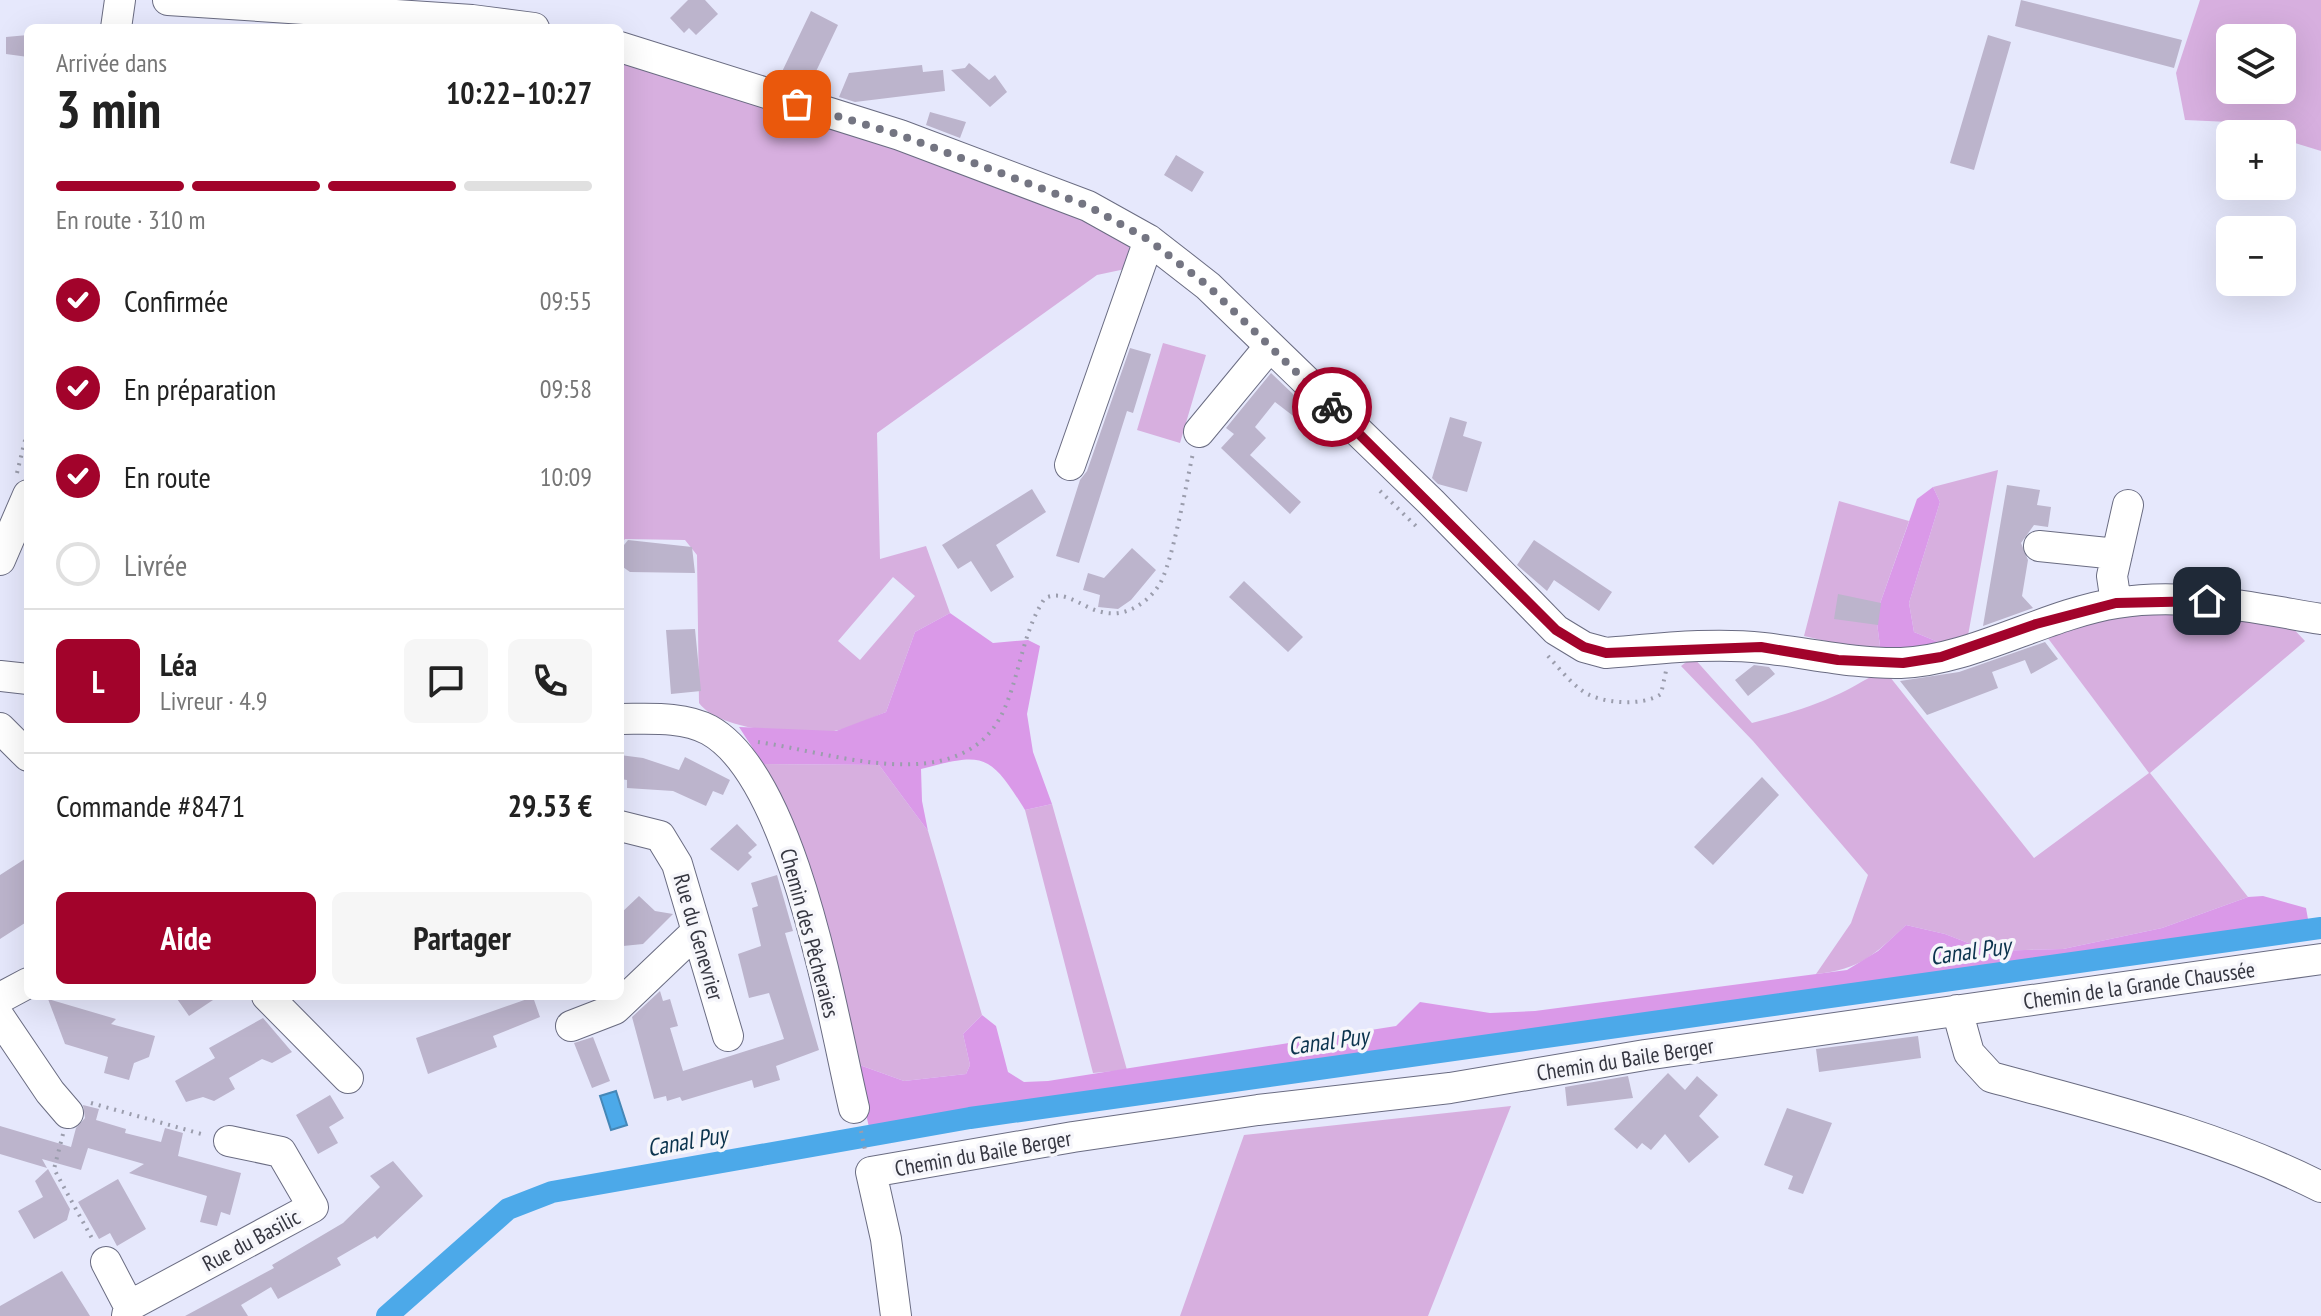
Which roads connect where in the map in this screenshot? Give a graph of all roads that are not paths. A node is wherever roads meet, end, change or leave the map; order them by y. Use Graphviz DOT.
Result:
graph roads {
  1 [pos="120,0"];
  2 [pos="168,0"];
  3 [pos="117,24"];
  4 [pos="503,24"];
  5 [pos="624,48"];
  6 [pos="1149,240"];
  7 [pos="1270,346"];
  8 [pos="1199,432"];
  9 [pos="1070,465"];
  10 [pos="24,504"];
  11 [pos="2128,505"];
  12 [pos="2039,546"];
  13 [pos="2117,554"];
  14 [pos="0,560"];
  15 [pos="2116,603"];
  16 [pos="2321,619"];
  17 [pos="0,676"];
  18 [pos="24,679"];
  19 [pos="624,719"];
  20 [pos="0,728"];
  21 [pos="24,752"];
  22 [pos="624,827"];
  23 [pos="697,931"];
  24 [pos="2321,959"];
  25 [pos="24,985"];
  26 [pos="0,998"];
  27 [pos="271,1000"];
  28 [pos="1957,1010"];
  29 [pos="0,1018"];
  30 [pos="571,1026"];
  31 [pos="728,1036"];
  32 [pos="348,1078"];
  33 [pos="59,1102"];
  34 [pos="857,1117"];
  35 [pos="229,1141"];
  36 [pos="2321,1187"];
  37 [pos="106,1262"];
  38 [pos="128,1311"];
  39 [pos="896,1316"];
  1 -- 3 [label="street"];
  2 -- 4 [label="street"];
  5 -- 6 [label="street"];
  6 -- 7 [label="street"];
  6 -- 9 [label="street"];
  7 -- 8 [label="street"];
  7 -- 15 [label="street"];
  10 -- 14 [label="street"];
  11 -- 13 [label="street"];
  12 -- 13 [label="street"];
  13 -- 15 [label="street"];
  15 -- 16 [label="street"];
  17 -- 18 [label="street"];
  19 -- 34 [label="street, Chemin des Pêcheraies"];
  20 -- 21 [label="street"];
  22 -- 23 [label="street, Rue du Genevrier"];
  23 -- 30 [label="street"];
  23 -- 31 [label="street, Rue du Genevrier"];
  24 -- 28 [label="street, Chemin de la Grande Chaussée"];
  25 -- 26 [label="street"];
  27 -- 32 [label="street"];
  28 -- 36 [label="street"];
  28 -- 39 [label="street, Chemin du Baile Berger"];
  29 -- 33 [label="street"];
  35 -- 38 [label="street, Rue du Basilic"];
  37 -- 38 [label="street"];
}
